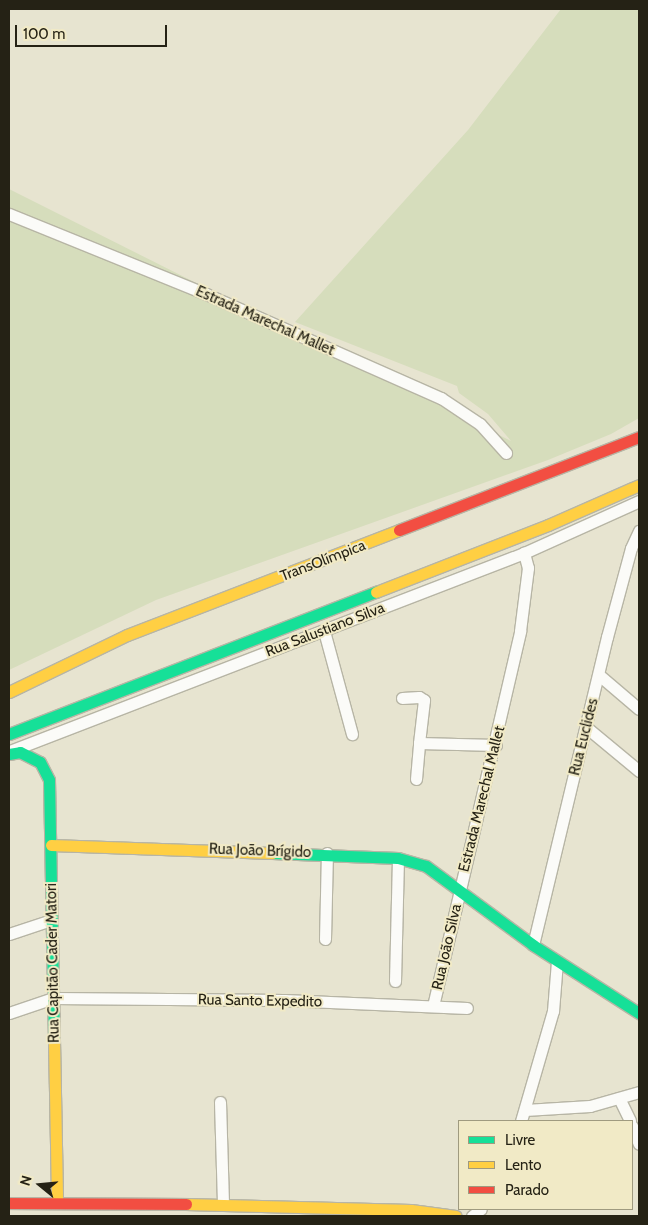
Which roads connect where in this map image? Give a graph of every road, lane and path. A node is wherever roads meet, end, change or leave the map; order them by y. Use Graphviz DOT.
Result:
graph roads {
  1 [pos="9,214"];
  2 [pos="639,437"];
  3 [pos="506,453"];
  4 [pos="639,485"];
  5 [pos="639,501"];
  6 [pos="639,531"];
  7 [pos="524,553"];
  8 [pos="295,624"];
  9 [pos="324,631"];
  10 [pos="599,675"];
  11 [pos="9,692"];
  12 [pos="402,698"];
  13 [pos="639,709"];
  14 [pos="586,727"];
  15 [pos="9,734"];
  16 [pos="352,734"];
  17 [pos="35,740"];
  18 [pos="419,743"];
  19 [pos="496,745"];
  20 [pos="9,753"];
  21 [pos="639,771"];
  22 [pos="416,779"];
  23 [pos="51,845"];
  24 [pos="327,853"];
  25 [pos="398,858"];
  26 [pos="460,888"];
  27 [pos="51,920"];
  28 [pos="9,934"];
  29 [pos="325,939"];
  30 [pos="533,945"];
  31 [pos="557,961"];
  32 [pos="395,981"];
  33 [pos="53,998"];
  34 [pos="433,1006"];
  35 [pos="467,1008"];
  36 [pos="9,1013"];
  37 [pos="639,1014"];
  38 [pos="639,1092"];
  39 [pos="619,1098"];
  40 [pos="220,1102"];
  41 [pos="523,1116"];
  42 [pos="630,1120"];
  43 [pos="633,1129"];
  44 [pos="639,1144"];
  45 [pos="57,1201"];
  46 [pos="88,1201"];
  47 [pos="9,1203"];
  48 [pos="223,1204"];
  49 [pos="411,1213"];
  50 [pos="88,1216"];
  51 [pos="456,1216"];
  1 -- 3 [label="street, Estrada Marechal Mallet"];
  2 -- 11 [label="main road, TransOlímpica"];
  4 -- 8 [label="main road"];
  5 -- 7 [label="street, Rua Salustiano Silva"];
  6 -- 10 [label="street, Rua Euclides"];
  7 -- 9 [label="street, Rua Salustiano Silva"];
  7 -- 19 [label="street, Estrada Marechal Mallet"];
  8 -- 15 [label="main road"];
  8 -- 17 [label="main road"];
  9 -- 16 [label="street"];
  9 -- 17 [label="street, Rua Salustiano Silva"];
  10 -- 13 [label="street"];
  10 -- 14 [label="street, Rua Euclides"];
  12 -- 18 [label="street"];
  14 -- 21 [label="street"];
  14 -- 30 [label="street, Rua Euclides"];
  17 -- 20 [label="street, Rua Salustiano Silva"];
  18 -- 19 [label="street"];
  18 -- 22 [label="street"];
  19 -- 26 [label="street, Estrada Marechal Mallet"];
  20 -- 23 [label="main road, Rua Capitão Cader Matori"];
  23 -- 24 [label="main road, Rua João Brígido"];
  23 -- 27 [label="main road, Rua Capitão Cader Matori"];
  24 -- 25 [label="main road, Rua João Brígido"];
  24 -- 29 [label="street"];
  25 -- 26 [label="main road, Rua João Brígido"];
  25 -- 32 [label="street"];
  26 -- 30 [label="main road, Estrada Marechal Mallet"];
  26 -- 34 [label="street, Rua João Silva"];
  27 -- 28 [label="street"];
  27 -- 33 [label="main road, Rua Capitão Cader Matori"];
  30 -- 31 [label="main road, Estrada Marechal Mallet"];
  31 -- 37 [label="main road, Estrada Marechal Mallet"];
  31 -- 41 [label="street"];
  33 -- 34 [label="street, Rua Santo Expedito"];
  33 -- 36 [label="street, Rua Santo Expedito"];
  33 -- 45 [label="main road, Rua Capitão Cader Matori"];
  34 -- 35 [label="street, Rua Santo Expedito"];
  38 -- 39 [label="street"];
  39 -- 41 [label="street"];
  39 -- 42 [label="street"];
  40 -- 48 [label="street"];
  43 -- 44 [label="street"];
  45 -- 46 [label="main road"];
  45 -- 47 [label="main road"];
  46 -- 48 [label="main road"];
  46 -- 50 [label="street"];
  48 -- 49 [label="main road"];
  49 -- 51 [label="main road"];
}
